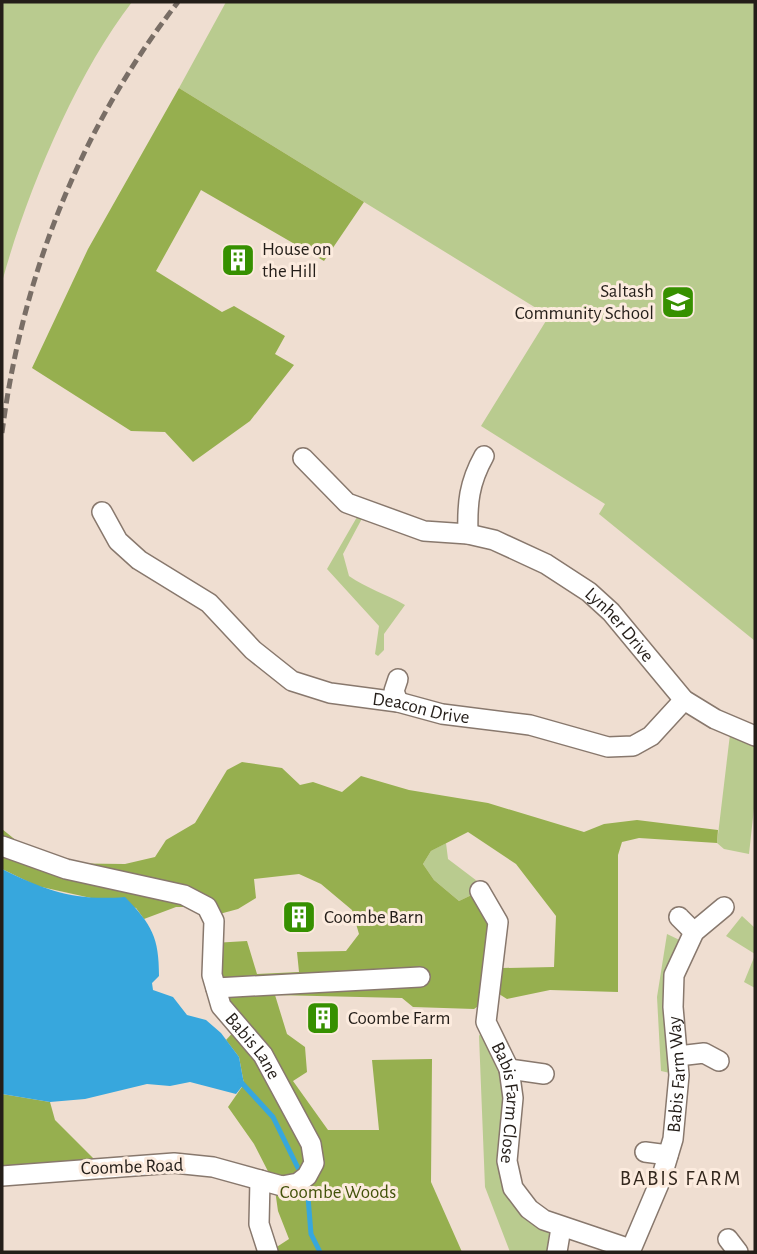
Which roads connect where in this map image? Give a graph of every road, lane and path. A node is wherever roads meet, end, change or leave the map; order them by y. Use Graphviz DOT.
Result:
graph roads {
  1 [pos="484,456"];
  2 [pos="303,458"];
  3 [pos="102,512"];
  4 [pos="468,534"];
  5 [pos="398,679"];
  6 [pos="684,699"];
  7 [pos="398,702"];
  8 [pos="755,736"];
  9 [pos="2,846"];
  10 [pos="480,891"];
  11 [pos="724,907"];
  12 [pos="678,917"];
  13 [pos="694,933"];
  14 [pos="420,977"];
  15 [pos="216,988"];
  16 [pos="678,1056"];
  17 [pos="719,1061"];
  18 [pos="509,1069"];
  19 [pos="544,1074"];
  20 [pos="645,1152"];
  21 [pos="668,1155"];
  22 [pos="2,1176"];
  23 [pos="260,1180"];
  24 [pos="561,1228"];
  25 [pos="630,1251"];
  26 [pos="268,1252"];
  27 [pos="557,1252"];
  1 -- 4 [label="street"];
  2 -- 4 [label="street, Lynher Drive"];
  3 -- 7 [label="street, Deacon Drive"];
  4 -- 6 [label="street, Lynher Drive"];
  5 -- 7 [label="street"];
  6 -- 7 [label="street, Deacon Drive"];
  6 -- 8 [label="street, Lynher Drive"];
  9 -- 15 [label="street, Babis Lane"];
  10 -- 18 [label="street, Babis Farm Close"];
  11 -- 13 [label="street, Babis Farm Way"];
  12 -- 13 [label="street"];
  13 -- 16 [label="street, Babis Farm Way"];
  14 -- 15 [label="street"];
  15 -- 23 [label="street, Babis Lane"];
  16 -- 17 [label="street"];
  16 -- 21 [label="street, Babis Farm Way"];
  18 -- 19 [label="street"];
  18 -- 24 [label="street, Babis Farm Close"];
  20 -- 21 [label="street"];
  21 -- 25 [label="street, Babis Farm Way"];
  22 -- 23 [label="street, Coombe Road"];
  23 -- 26 [label="street"];
  24 -- 25 [label="street, Babis Farm Close"];
  24 -- 27 [label="street"];
}
